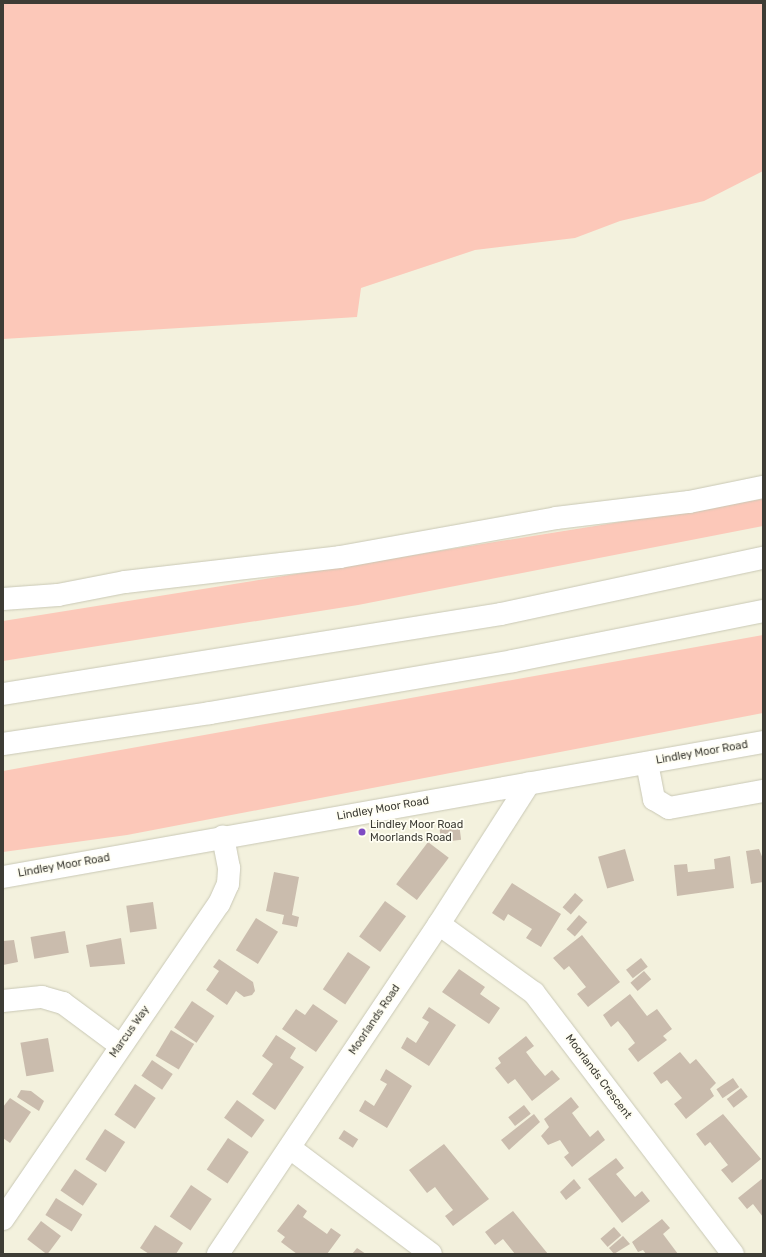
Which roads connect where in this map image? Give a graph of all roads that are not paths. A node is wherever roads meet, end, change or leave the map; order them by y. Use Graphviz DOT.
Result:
graph roads {
  1 [pos="763,487"];
  2 [pos="763,558"];
  3 [pos="3,599"];
  4 [pos="763,611"];
  5 [pos="3,694"];
  6 [pos="763,742"];
  7 [pos="3,744"];
  8 [pos="647,763"];
  9 [pos="528,783"];
  10 [pos="763,791"];
  11 [pos="223,837"];
  12 [pos="3,877"];
  13 [pos="439,924"];
  14 [pos="3,1000"];
  15 [pos="121,1046"];
  16 [pos="290,1148"];
  17 [pos="3,1219"];
  18 [pos="218,1254"];
  19 [pos="431,1254"];
  20 [pos="733,1254"];
  1 -- 3 [label="main road"];
  2 -- 5 [label="main road"];
  4 -- 7 [label="main road"];
  6 -- 8 [label="main road, Lindley Moor Road"];
  8 -- 9 [label="main road, Lindley Moor Road"];
  8 -- 10 [label="main road"];
  9 -- 11 [label="main road, Lindley Moor Road"];
  9 -- 13 [label="main road, Moorlands Road"];
  11 -- 12 [label="main road, Lindley Moor Road"];
  11 -- 15 [label="main road, Marcus Way"];
  13 -- 16 [label="main road, Moorlands Road"];
  13 -- 20 [label="main road, Moorlands Crescent"];
  14 -- 15 [label="main road"];
  15 -- 17 [label="main road, Marcus Way"];
  16 -- 18 [label="main road, Moorlands Road"];
  16 -- 19 [label="main road"];
}
